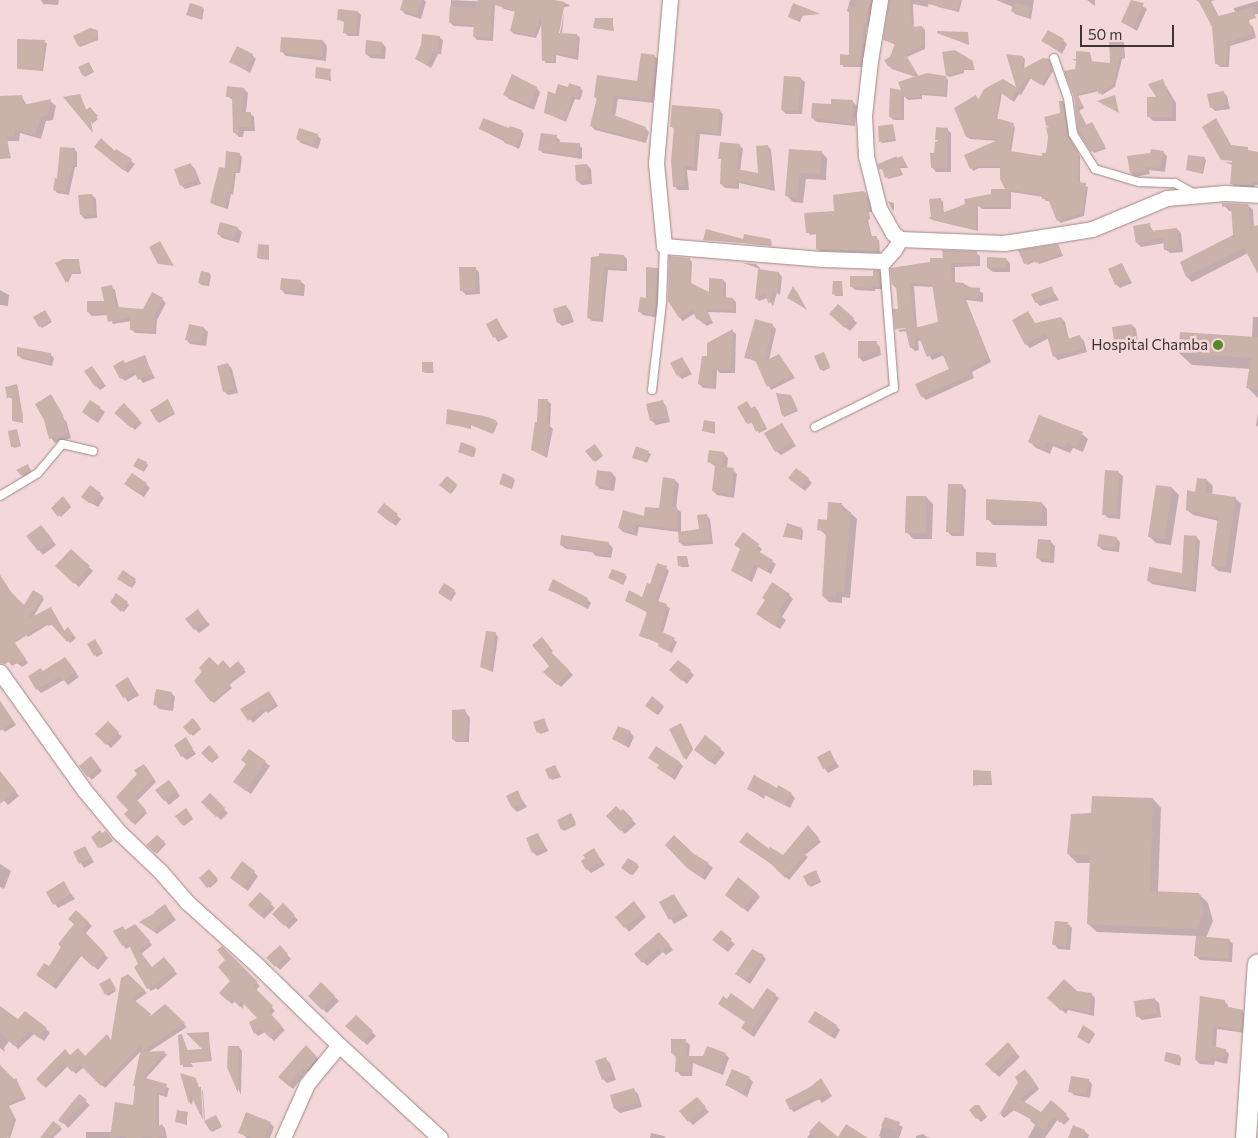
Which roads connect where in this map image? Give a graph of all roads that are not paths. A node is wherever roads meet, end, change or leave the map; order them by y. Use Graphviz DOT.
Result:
graph roads {
  1 [pos="670,0"];
  2 [pos="880,0"];
  3 [pos="1054,58"];
  4 [pos="1196,194"];
  5 [pos="1258,195"];
  6 [pos="900,239"];
  7 [pos="664,246"];
  8 [pos="884,260"];
  9 [pos="652,390"];
  10 [pos="815,427"];
  11 [pos="93,451"];
  12 [pos="0,496"];
  13 [pos="0,672"];
  14 [pos="1258,964"];
  15 [pos="339,1045"];
  16 [pos="1254,1074"];
  17 [pos="282,1138"];
  18 [pos="440,1138"];
  19 [pos="1246,1138"];
  1 -- 7 [label="street"];
  2 -- 6 [label="street"];
  3 -- 4 [label="lane"];
  4 -- 5 [label="street"];
  4 -- 6 [label="street"];
  6 -- 8 [label="street"];
  7 -- 8 [label="street"];
  7 -- 9 [label="lane"];
  8 -- 10 [label="lane"];
  11 -- 12 [label="lane"];
  13 -- 15 [label="street"];
  14 -- 16 [label="main road"];
  15 -- 17 [label="street"];
  15 -- 18 [label="street"];
  16 -- 19 [label="main road"];
}
